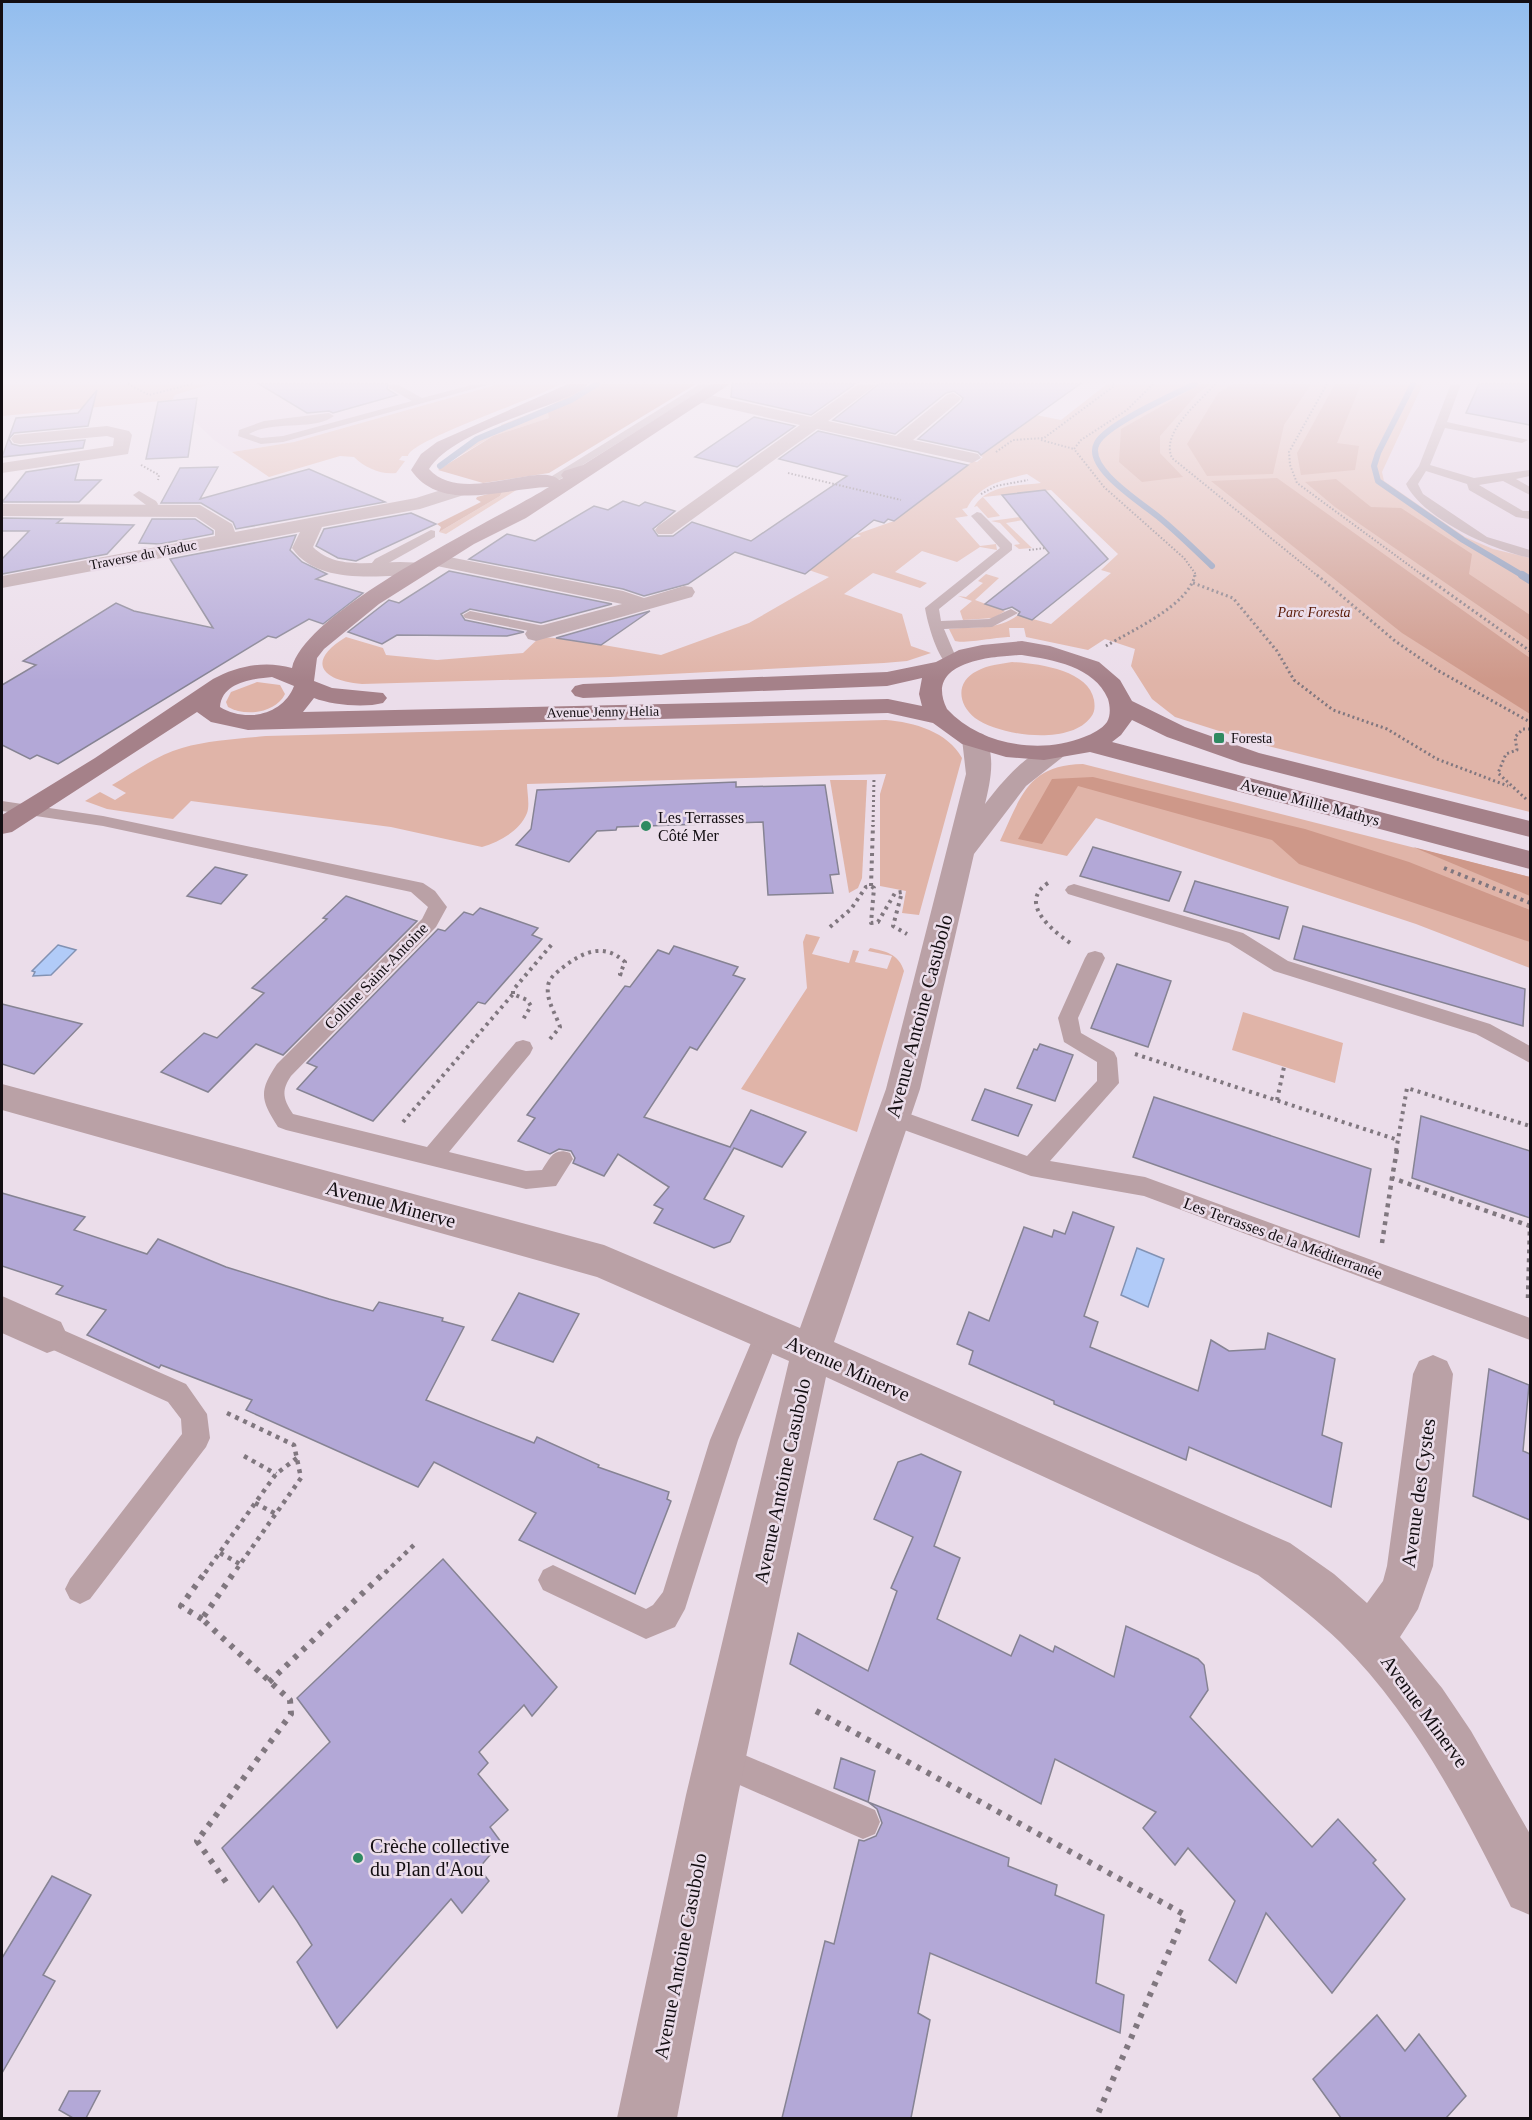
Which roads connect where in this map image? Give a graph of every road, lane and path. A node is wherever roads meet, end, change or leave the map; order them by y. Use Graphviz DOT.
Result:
graph roads {
  1 [pos="1473,482"];
  2 [pos="434,483"];
  3 [pos="507,483"];
  4 [pos="533,483"];
  5 [pos="557,483"];
  6 [pos="560,483"];
  7 [pos="731,483"];
  8 [pos="830,483"];
  9 [pos="1013,483"];
  10 [pos="1101,483"];
  11 [pos="1201,483"];
  12 [pos="1297,483"];
  13 [pos="1413,483"];
  14 [pos="1491,483"];
  15 [pos="1515,483"];
  16 [pos="547,489"];
  17 [pos="460,490"];
  18 [pos="1530,492"];
  19 [pos="901,500"];
  20 [pos="1530,507"];
  21 [pos="2,510"];
  22 [pos="1530,515"];
  23 [pos="977,516"];
  24 [pos="315,521"];
  25 [pos="666,530"];
  26 [pos="431,534"];
  27 [pos="225,539"];
  28 [pos="1483,540"];
  29 [pos="1530,548"];
  30 [pos="1530,554"];
  31 [pos="427,564"];
  32 [pos="375,568"];
  33 [pos="2,582"];
  34 [pos="1193,583"];
  35 [pos="684,592"];
  36 [pos="371,599"];
  37 [pos="643,605"];
  38 [pos="1011,613"];
  39 [pos="470,615"];
  40 [pos="935,625"];
  41 [pos="543,632"];
  42 [pos="1103,648"];
  43 [pos="1530,651"];
  44 [pos="947,665"];
  45 [pos="239,675"];
  46 [pos="303,683"];
  47 [pos="212,691"];
  48 [pos="1122,705"];
  49 [pos="940,717"];
  50 [pos="266,720"];
  51 [pos="230,721"];
  52 [pos="1530,722"];
  53 [pos="1530,729"];
  54 [pos="974,739"];
  55 [pos="1089,744"];
  56 [pos="1056,752"];
  57 [pos="104,763"];
  58 [pos="874,777"];
  59 [pos="1509,786"];
  60 [pos="1530,804"];
  61 [pos="2,806"];
  62 [pos="28,809"];
  63 [pos="2,826"];
  64 [pos="1530,830"];
  65 [pos="960,855"];
  66 [pos="1530,860"];
  67 [pos="871,886"];
  68 [pos="1074,890"];
  69 [pos="830,927"];
  70 [pos="917,937"];
  71 [pos="553,943"];
  72 [pos="1095,958"];
  73 [pos="624,975"];
  74 [pos="513,994"];
  75 [pos="523,1048"];
  76 [pos="1128,1051"];
  77 [pos="1530,1055"];
  78 [pos="1284,1067"];
  79 [pos="2,1097"];
  80 [pos="1277,1100"];
  81 [pos="893,1117"];
  82 [pos="402,1124"];
  83 [pos="1530,1126"];
  84 [pos="1398,1140"];
  85 [pos="432,1157"];
  86 [pos="562,1159"];
  87 [pos="1031,1167"];
  88 [pos="1392,1178"];
  89 [pos="1380,1250"];
  90 [pos="1528,1303"];
  91 [pos="2,1314"];
  92 [pos="1530,1329"];
  93 [pos="768,1332"];
  94 [pos="47,1335"];
  95 [pos="811,1352"];
  96 [pos="1433,1374"];
  97 [pos="194,1414"];
  98 [pos="244,1456"];
  99 [pos="297,1458"];
  100 [pos="276,1474"];
  101 [pos="255,1503"];
  102 [pos="276,1514"];
  103 [pos="415,1544"];
  104 [pos="220,1553"];
  105 [pos="240,1564"];
  106 [pos="553,1580"];
  107 [pos="80,1589"];
  108 [pos="202,1619"];
  109 [pos="1371,1638"];
  110 [pos="269,1682"];
  111 [pos="816,1712"];
  112 [pos="720,1761"];
  113 [pos="863,1822"];
  114 [pos="226,1882"];
  115 [pos="1530,1888"];
  116 [pos="647,2118"];
  117 [pos="1096,2118"];
  1 -- 22 [label="lane"];
  2 -- 17 [label="street"];
  3 -- 17 [label="street"];
  4 -- 16 [label="street"];
  5 -- 16 [label="lane"];
  6 -- 16 [label="street"];
  7 -- 25 [label="street"];
  8 -- 19 [label="path"];
  9 -- 23 [label="path"];
  10 -- 34 [label="path"];
  11 -- 52 [label="path"];
  12 -- 43 [label="path"];
  13 -- 28 [label="lane"];
  14 -- 20 [label="lane"];
  15 -- 18 [label="lane"];
  16 -- 31 [label="street"];
  17 -- 24 [label="street, Traverse du Viaduc"];
  21 -- 27 [label="street"];
  23 -- 40 [label="lane"];
  24 -- 27 [label="street, Traverse du Viaduc"];
  24 -- 32 [label="street"];
  26 -- 32 [label="lane"];
  27 -- 33 [label="street, Traverse du Viaduc"];
  28 -- 29 [label="lane"];
  28 -- 30 [label="lane"];
  31 -- 32 [label="street"];
  31 -- 36 [label="street"];
  31 -- 37 [label="street"];
  34 -- 42 [label="path"];
  34 -- 59 [label="path"];
  35 -- 37 [label="street"];
  36 -- 45 [label="street"];
  36 -- 46 [label="street"];
  37 -- 41 [label="street"];
  38 -- 40 [label="lane"];
  39 -- 41 [label="lane"];
  40 -- 44 [label="lane"];
  44 -- 46 [label="street, Avenue Jenny Helia"];
  44 -- 48 [label="street, Avenue Jenny Helia"];
  44 -- 49 [label="street"];
  45 -- 46 [label="street, Avenue Jenny Helia"];
  45 -- 47 [label="street"];
  46 -- 50 [label="street"];
  47 -- 51 [label="street"];
  47 -- 57 [label="street"];
  48 -- 55 [label="street"];
  48 -- 64 [label="street, Avenue Millie Mathys"];
  49 -- 50 [label="street, Avenue Jenny Helia"];
  49 -- 54 [label="street"];
  50 -- 51 [label="street, Avenue Jenny Helia"];
  51 -- 57 [label="street, Avenue Jenny Helia"];
  53 -- 59 [label="path"];
  54 -- 56 [label="street"];
  54 -- 65 [label="street, Avenue Antoine Casubolo"];
  55 -- 56 [label="street"];
  55 -- 66 [label="street, Avenue Millie Mathys"];
  56 -- 65 [label="street, Avenue Antoine Casubolo"];
  57 -- 62 [label="street"];
  58 -- 67 [label="path"];
  59 -- 60 [label="path"];
  61 -- 62 [label="lane"];
  62 -- 63 [label="street"];
  62 -- 85 [label="lane, Colline Saint-Antoine"];
  65 -- 81 [label="street, Avenue Antoine Casubolo"];
  67 -- 69 [label="path"];
  67 -- 70 [label="path"];
  68 -- 77 [label="lane"];
  71 -- 74 [label="path"];
  72 -- 87 [label="lane"];
  73 -- 75 [label="path"];
  74 -- 75 [label="path"];
  74 -- 82 [label="path"];
  75 -- 85 [label="lane"];
  76 -- 80 [label="path"];
  78 -- 80 [label="path"];
  79 -- 93 [label="street, Avenue Minerve"];
  80 -- 84 [label="path"];
  81 -- 87 [label="lane, Les Terrasses de la Méditerranée"];
  81 -- 95 [label="street, Avenue Antoine Casubolo"];
  83 -- 84 [label="path"];
  84 -- 88 [label="path"];
  85 -- 86 [label="lane, Colline Saint-Antoine"];
  87 -- 92 [label="lane, Les Terrasses de la Méditerranée"];
  88 -- 89 [label="path"];
  88 -- 90 [label="path"];
  91 -- 94 [label="street"];
  93 -- 95 [label="street, Avenue Minerve"];
  93 -- 106 [label="lane"];
  94 -- 97 [label="lane"];
  95 -- 109 [label="street, Avenue Minerve"];
  95 -- 112 [label="street, Avenue Antoine Casubolo"];
  96 -- 109 [label="street, Avenue des Cystes"];
  97 -- 99 [label="path"];
  97 -- 107 [label="lane"];
  98 -- 100 [label="path"];
  99 -- 100 [label="path"];
  99 -- 102 [label="path"];
  100 -- 101 [label="path"];
  101 -- 102 [label="path"];
  101 -- 104 [label="path"];
  102 -- 105 [label="path"];
  103 -- 110 [label="path"];
  104 -- 105 [label="path"];
  104 -- 108 [label="path"];
  105 -- 108 [label="path"];
  108 -- 110 [label="path"];
  109 -- 115 [label="street, Avenue Minerve"];
  110 -- 114 [label="path"];
  111 -- 117 [label="path"];
  112 -- 113 [label="lane"];
  112 -- 116 [label="street, Avenue Antoine Casubolo"];
}
